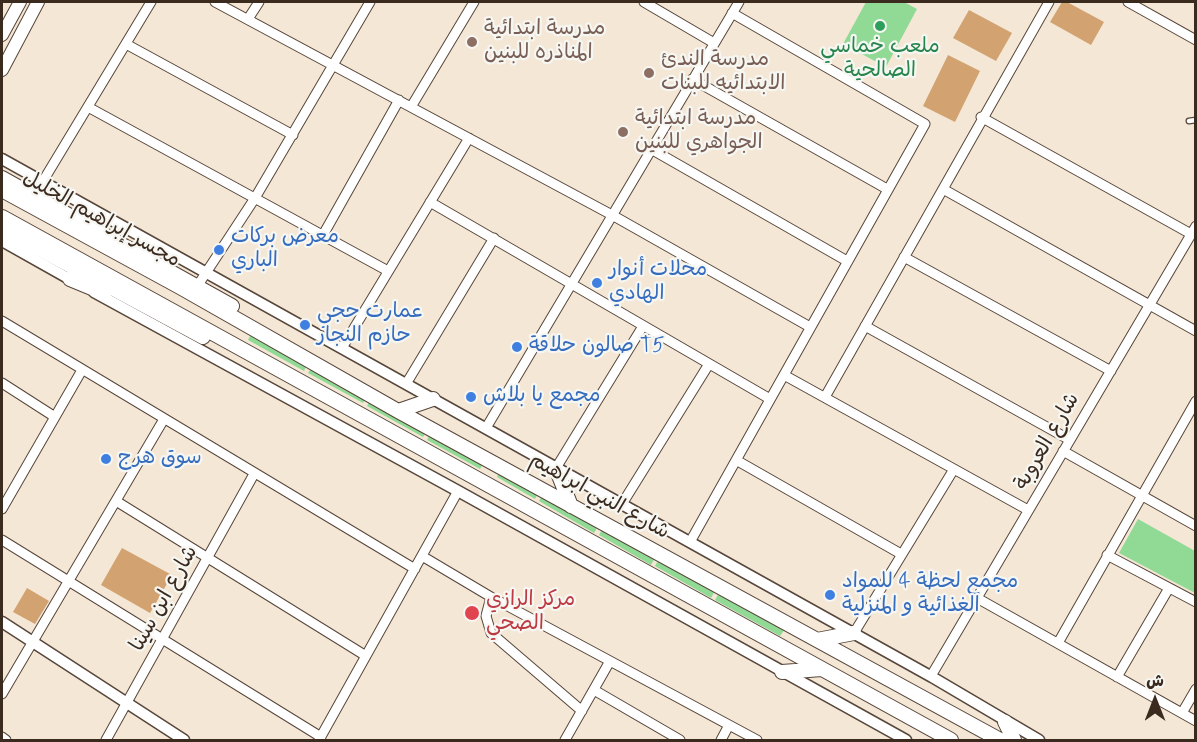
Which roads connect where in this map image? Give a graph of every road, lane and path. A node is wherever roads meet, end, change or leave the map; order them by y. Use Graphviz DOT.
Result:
graph roads {
  1 [pos="20,2"];
  2 [pos="39,2"];
  3 [pos="151,2"];
  4 [pos="215,2"];
  5 [pos="259,2"];
  6 [pos="370,2"];
  7 [pos="474,2"];
  8 [pos="644,2"];
  9 [pos="738,2"];
  10 [pos="1049,2"];
  11 [pos="1128,2"];
  12 [pos="732,13"];
  13 [pos="248,19"];
  14 [pos="2,35"];
  15 [pos="1196,40"];
  16 [pos="714,43"];
  17 [pos="126,44"];
  18 [pos="334,65"];
  19 [pos="2,70"];
  20 [pos="692,79"];
  21 [pos="399,100"];
  22 [pos="88,107"];
  23 [pos="411,107"];
  24 [pos="981,117"];
  25 [pos="1196,120"];
  26 [pos="1189,121"];
  27 [pos="293,135"];
  28 [pos="469,138"];
  29 [pos="651,149"];
  30 [pos="2,159"];
  31 [pos="2,180"];
  32 [pos="44,182"];
  33 [pos="887,189"];
  34 [pos="943,189"];
  35 [pos="2,190"];
  36 [pos="28,193"];
  37 [pos="255,198"];
  38 [pos="430,202"];
  39 [pos="612,215"];
  40 [pos="2,217"];
  41 [pos="2,229"];
  42 [pos="1193,230"];
  43 [pos="323,236"];
  44 [pos="494,238"];
  45 [pos="2,241"];
  46 [pos="904,257"];
  47 [pos="847,261"];
  48 [pos="388,271"];
  49 [pos="208,273"];
  50 [pos="70,279"];
  51 [pos="571,284"];
  52 [pos="198,285"];
  53 [pos="180,287"];
  54 [pos="1149,305"];
  55 [pos="168,313"];
  56 [pos="2,321"];
  57 [pos="643,326"];
  58 [pos="865,326"];
  59 [pos="810,327"];
  60 [pos="1196,331"];
  61 [pos="342,348"];
  62 [pos="710,364"];
  63 [pos="82,370"];
  64 [pos="1111,370"];
  65 [pos="784,375"];
  66 [pos="338,377"];
  67 [pos="2,383"];
  68 [pos="406,384"];
  69 [pos="825,397"];
  70 [pos="433,399"];
  71 [pos="770,399"];
  72 [pos="1196,401"];
  73 [pos="398,411"];
  74 [pos="55,417"];
  75 [pos="164,419"];
  76 [pos="486,428"];
  77 [pos="1070,441"];
  78 [pos="1063,452"];
  79 [pos="736,460"];
  80 [pos="556,468"];
  81 [pos="954,469"];
  82 [pos="254,474"];
  83 [pos="458,491"];
  84 [pos="1142,495"];
  85 [pos="116,501"];
  86 [pos="622,504"];
  87 [pos="571,506"];
  88 [pos="2,509"];
  89 [pos="1028,510"];
  90 [pos="1196,526"];
  91 [pos="2,540"];
  92 [pos="690,542"];
  93 [pos="901,554"];
  94 [pos="1107,555"];
  95 [pos="422,556"];
  96 [pos="208,558"];
  97 [pos="415,569"];
  98 [pos="69,582"];
  99 [pos="1168,588"];
  100 [pos="491,597"];
  101 [pos="977,598"];
  102 [pos="1196,602"];
  103 [pos="2,622"];
  104 [pos="854,633"];
  105 [pos="163,639"];
  106 [pos="817,640"];
  107 [pos="33,642"];
  108 [pos="1058,643"];
  109 [pos="366,656"];
  110 [pos="610,661"];
  111 [pos="823,669"];
  112 [pos="870,669"];
  113 [pos="782,672"];
  114 [pos="931,676"];
  115 [pos="1117,676"];
  116 [pos="891,681"];
  117 [pos="857,688"];
  118 [pos="1196,689"];
  119 [pos="594,690"];
  120 [pos="2,691"];
  121 [pos="880,701"];
  122 [pos="127,705"];
  123 [pos="582,711"];
  124 [pos="1182,713"];
  125 [pos="1196,721"];
  126 [pos="1005,722"];
  127 [pos="729,725"];
  128 [pos="2,738"];
  129 [pos="320,739"];
  130 [pos="568,739"];
  131 [pos="6,741"];
  132 [pos="106,741"];
  133 [pos="184,741"];
  134 [pos="680,741"];
  135 [pos="721,741"];
  136 [pos="757,741"];
  137 [pos="906,741"];
  138 [pos="951,741"];
  139 [pos="1000,741"];
  140 [pos="1014,741"];
  141 [pos="1039,741"];
  1 -- 14 [label="main road"];
  2 -- 19 [label="main road"];
  3 -- 17 [label="street"];
  4 -- 13 [label="street"];
  5 -- 13 [label="street"];
  6 -- 18 [label="street"];
  7 -- 23 [label="street"];
  8 -- 16 [label="street"];
  9 -- 12 [label="street"];
  10 -- 24 [label="street"];
  11 -- 15 [label="street"];
  12 -- 16 [label="street"];
  12 -- 33 [label="street"];
  13 -- 18 [label="street"];
  16 -- 20 [label="street"];
  17 -- 22 [label="street"];
  17 -- 27 [label="street"];
  18 -- 21 [label="street"];
  18 -- 27 [label="street"];
  20 -- 29 [label="street"];
  20 -- 33 [label="street"];
  21 -- 23 [label="street"];
  21 -- 43 [label="street"];
  22 -- 32 [label="street"];
  22 -- 37 [label="street"];
  23 -- 28 [label="street"];
  24 -- 34 [label="street"];
  24 -- 42 [label="street"];
  25 -- 26 [label="lane"];
  27 -- 37 [label="street"];
  28 -- 38 [label="street"];
  28 -- 39 [label="street"];
  29 -- 39 [label="street"];
  29 -- 47 [label="street"];
  30 -- 32 [label="street"];
  31 -- 36 [label="main road"];
  32 -- 36 [label="street"];
  32 -- 49 [label="street"];
  33 -- 47 [label="street"];
  34 -- 46 [label="street"];
  34 -- 54 [label="street"];
  35 -- 53 [label="main road, مجسر إبراهيم الخليل"];
  36 -- 52 [label="main road"];
  37 -- 43 [label="street"];
  37 -- 49 [label="street"];
  38 -- 44 [label="street"];
  38 -- 48 [label="street"];
  39 -- 51 [label="street"];
  39 -- 59 [label="street"];
  40 -- 55 [label="main road"];
  41 -- 55 [label="main road"];
  42 -- 54 [label="street, شارع العروبة"];
  43 -- 48 [label="street"];
  44 -- 51 [label="street"];
  44 -- 68 [label="street"];
  45 -- 50 [label="street"];
  46 -- 58 [label="street"];
  46 -- 64 [label="street"];
  47 -- 59 [label="street"];
  48 -- 61 [label="street"];
  49 -- 52 [label="street"];
  49 -- 61 [label="street"];
  50 -- 55 [label="main road"];
  50 -- 83 [label="street"];
  51 -- 57 [label="street"];
  51 -- 76 [label="street"];
  52 -- 66 [label="main road"];
  53 -- 66 [label="main road, شارع النبي ابراهيم"];
  54 -- 60 [label="street"];
  54 -- 64 [label="street, شارع العروبة"];
  55 -- 111 [label="main road, شارع النبي ابراهيم"];
  56 -- 63 [label="street"];
  57 -- 62 [label="street"];
  57 -- 80 [label="street"];
  58 -- 69 [label="street"];
  58 -- 77 [label="street"];
  59 -- 65 [label="street"];
  61 -- 68 [label="street"];
  62 -- 71 [label="street"];
  62 -- 86 [label="street"];
  63 -- 74 [label="street"];
  63 -- 75 [label="street"];
  64 -- 77 [label="street, شارع العروبة"];
  65 -- 69 [label="street"];
  65 -- 71 [label="street"];
  66 -- 73 [label="main road, شارع النبي ابراهيم"];
  67 -- 74 [label="street"];
  68 -- 70 [label="street"];
  69 -- 81 [label="street"];
  70 -- 73 [label="main road"];
  70 -- 76 [label="street"];
  71 -- 79 [label="street"];
  72 -- 84 [label="street"];
  73 -- 87 [label="main road, شارع النبي ابراهيم"];
  74 -- 88 [label="street"];
  75 -- 82 [label="street"];
  75 -- 85 [label="street"];
  76 -- 80 [label="street"];
  77 -- 78 [label="street, شارع العروبة"];
  78 -- 84 [label="street"];
  78 -- 89 [label="street, شارع العروبة"];
  79 -- 92 [label="street"];
  79 -- 93 [label="street"];
  80 -- 86 [label="street"];
  80 -- 87 [label="main road"];
  81 -- 89 [label="street"];
  81 -- 93 [label="street"];
  82 -- 96 [label="street, شارع ابن سينا"];
  82 -- 97 [label="street"];
  83 -- 95 [label="street"];
  83 -- 113 [label="street"];
  84 -- 90 [label="street"];
  84 -- 94 [label="street"];
  85 -- 96 [label="street"];
  85 -- 98 [label="street"];
  86 -- 92 [label="street"];
  87 -- 106 [label="main road, شارع النبي ابراهيم"];
  89 -- 101 [label="street, شارع العروبة"];
  91 -- 98 [label="street"];
  92 -- 104 [label="street"];
  93 -- 104 [label="street"];
  94 -- 99 [label="street"];
  94 -- 108 [label="street"];
  95 -- 97 [label="street"];
  95 -- 100 [label="street"];
  96 -- 105 [label="street, شارع ابن سينا"];
  96 -- 109 [label="street"];
  97 -- 109 [label="street"];
  98 -- 105 [label="street"];
  98 -- 107 [label="street"];
  99 -- 102 [label="street"];
  99 -- 115 [label="street"];
  100 -- 110 [label="street"];
  100 -- 123 [label="street"];
  101 -- 108 [label="street"];
  101 -- 114 [label="street, شارع العروبة"];
  103 -- 107 [label="street"];
  104 -- 106 [label="main road"];
  104 -- 114 [label="street"];
  105 -- 122 [label="street, شارع ابن سينا"];
  105 -- 129 [label="street"];
  106 -- 112 [label="main road, شارع النبي ابراهيم"];
  107 -- 120 [label="street"];
  107 -- 122 [label="street"];
  108 -- 115 [label="street"];
  109 -- 129 [label="street"];
  110 -- 119 [label="street"];
  110 -- 127 [label="street"];
  111 -- 113 [label="main road"];
  111 -- 117 [label="main road, شارع النبي ابراهيم"];
  112 -- 116 [label="main road, شارع النبي ابراهيم"];
  112 -- 117 [label="main road"];
  113 -- 137 [label="street"];
  114 -- 126 [label="street"];
  115 -- 124 [label="street"];
  116 -- 121 [label="main road"];
  116 -- 139 [label="main road, شارع النبي ابراهيم"];
  117 -- 121 [label="main road, شارع النبي ابراهيم"];
  118 -- 124 [label="street"];
  119 -- 123 [label="street"];
  119 -- 134 [label="street"];
  121 -- 138 [label="main road, شارع النبي ابراهيم"];
  122 -- 132 [label="street, شارع ابن سينا"];
  122 -- 133 [label="street"];
  123 -- 130 [label="street"];
  124 -- 125 [label="street"];
  126 -- 140 [label="main road"];
  126 -- 141 [label="street"];
  127 -- 135 [label="street"];
  127 -- 136 [label="street"];
  128 -- 131 [label="street"];
}
